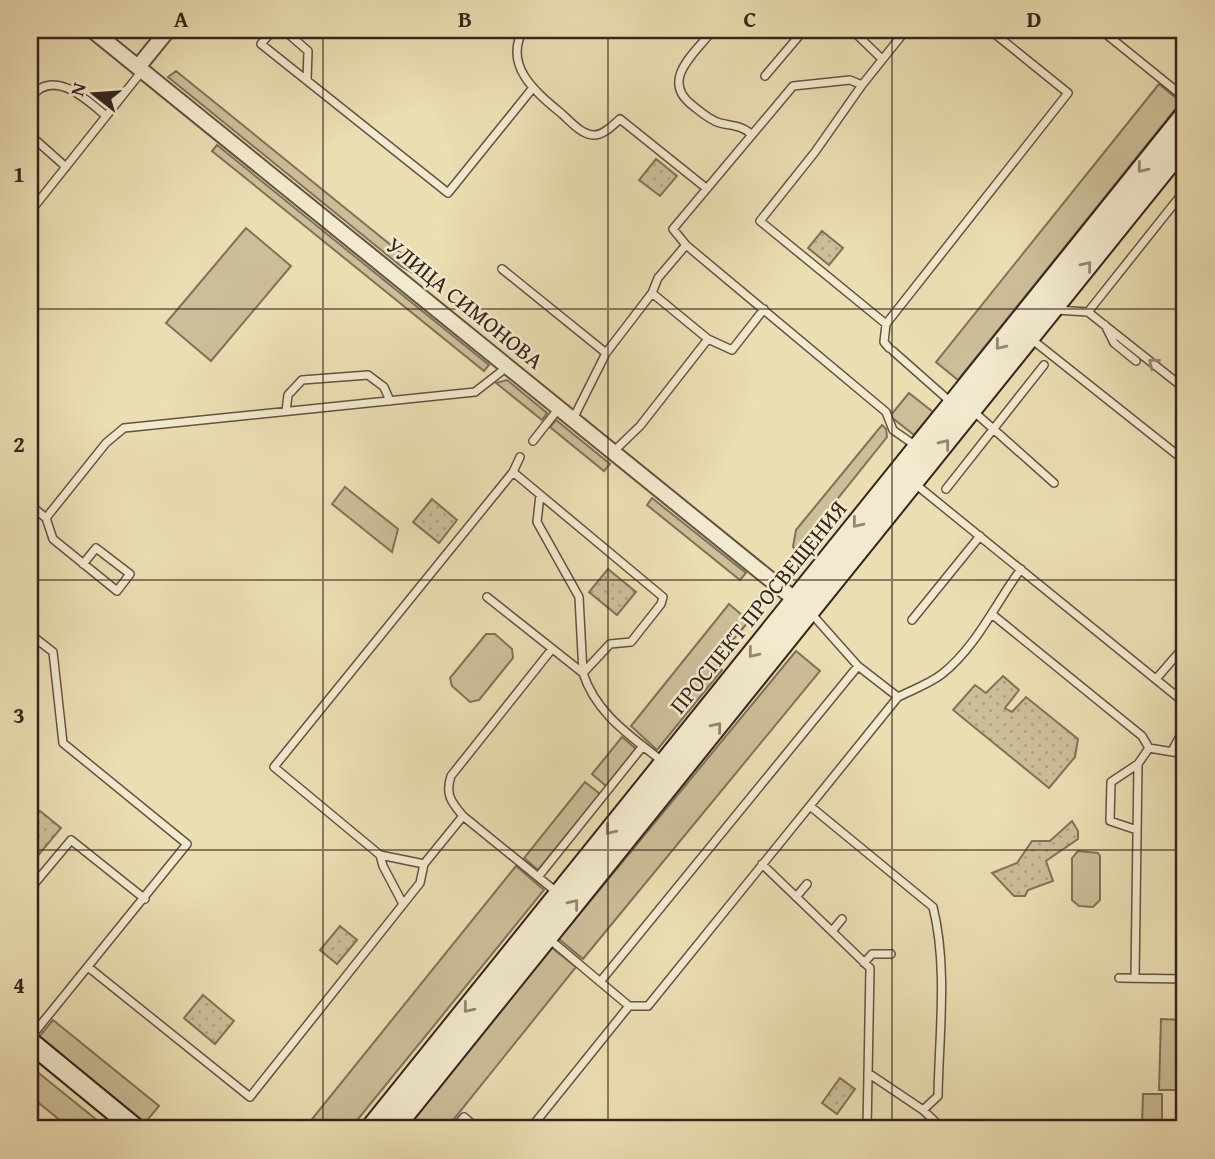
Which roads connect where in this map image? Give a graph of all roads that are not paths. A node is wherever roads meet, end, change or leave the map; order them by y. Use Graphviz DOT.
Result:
graph roads {
  1 [pos="92,30"];
  2 [pos="168,30"];
  3 [pos="273,30"];
  4 [pos="284,30"];
  5 [pos="523,30"];
  6 [pos="713,30"];
  7 [pos="804,30"];
  8 [pos="852,30"];
  9 [pos="906,30"];
  10 [pos="990,30"];
  11 [pos="1101,30"];
  12 [pos="881,59"];
  13 [pos="140,69"];
  14 [pos="765,76"];
  15 [pos="307,80"];
  16 [pos="862,85"];
  17 [pos="533,89"];
  18 [pos="30,98"];
  19 [pos="1185,98"];
  20 [pos="1185,115"];
  21 [pos="106,116"];
  22 [pos="750,133"];
  23 [pos="30,135"];
  24 [pos="1185,144"];
  25 [pos="66,167"];
  26 [pos="706,188"];
  27 [pos="1185,190"];
  28 [pos="30,212"];
  29 [pos="686,245"];
  30 [pos="502,269"];
  31 [pos="652,293"];
  32 [pos="764,309"];
  33 [pos="1052,310"];
  34 [pos="1088,312"];
  35 [pos="1103,322"];
  36 [pos="886,324"];
  37 [pos="1030,338"];
  38 [pos="708,339"];
  39 [pos="606,353"];
  40 [pos="1136,361"];
  41 [pos="1044,365"];
  42 [pos="508,367"];
  43 [pos="1185,389"];
  44 [pos="390,401"];
  45 [pos="962,407"];
  46 [pos="559,408"];
  47 [pos="286,411"];
  48 [pos="572,419"];
  49 [pos="994,428"];
  50 [pos="533,441"];
  51 [pos="918,447"];
  52 [pos="612,452"];
  53 [pos="520,457"];
  54 [pos="1185,461"];
  55 [pos="513,472"];
  56 [pos="914,482"];
  57 [pos="1054,483"];
  58 [pos="946,489"];
  59 [pos="540,495"];
  60 [pos="30,505"];
  61 [pos="46,518"];
  62 [pos="980,536"];
  63 [pos="83,564"];
  64 [pos="1021,569"];
  65 [pos="487,597"];
  66 [pos="803,606"];
  67 [pos="993,615"];
  68 [pos="912,620"];
  69 [pos="30,634"];
  70 [pos="552,649"];
  71 [pos="1182,649"];
  72 [pos="858,666"];
  73 [pos="583,673"];
  74 [pos="1156,679"];
  75 [pos="898,697"];
  76 [pos="1185,703"];
  77 [pos="1185,727"];
  78 [pos="643,746"];
  79 [pos="1149,748"];
  80 [pos="1172,751"];
  81 [pos="1185,754"];
  82 [pos="664,763"];
  83 [pos="1138,764"];
  84 [pos="810,806"];
  85 [pos="463,816"];
  86 [pos="1137,830"];
  87 [pos="380,855"];
  88 [pos="424,864"];
  89 [pos="762,864"];
  90 [pos="538,877"];
  91 [pos="807,884"];
  92 [pos="30,889"];
  93 [pos="559,894"];
  94 [pos="796,897"];
  95 [pos="145,899"];
  96 [pos="403,904"];
  97 [pos="842,919"];
  98 [pos="832,931"];
  99 [pos="547,938"];
  100 [pos="891,954"];
  101 [pos="864,963"];
  102 [pos="88,967"];
  103 [pos="1119,978"];
  104 [pos="1135,978"];
  105 [pos="1185,979"];
  106 [pos="600,982"];
  107 [pos="629,1006"];
  108 [pos="30,1040"];
  109 [pos="30,1054"];
  110 [pos="868,1073"];
  111 [pos="923,1110"];
  112 [pos="123,1129"];
  113 [pos="136,1129"];
  114 [pos="370,1129"];
  115 [pos="393,1129"];
  116 [pos="454,1129"];
  117 [pos="478,1129"];
  118 [pos="530,1129"];
  119 [pos="867,1129"];
  120 [pos="943,1129"];
  1 -- 13 [label="street, УЛИЦА СИМОНОВА"];
  2 -- 13 [label="street"];
  3 -- 15 [label="lane"];
  4 -- 15 [label="lane"];
  5 -- 17 [label="lane"];
  6 -- 22 [label="lane"];
  7 -- 14 [label="lane"];
  8 -- 12 [label="lane"];
  9 -- 12 [label="lane"];
  10 -- 36 [label="lane"];
  11 -- 19 [label="lane"];
  12 -- 16 [label="lane"];
  13 -- 21 [label="lane"];
  13 -- 42 [label="street, УЛИЦА СИМОНОВА"];
  15 -- 17 [label="lane"];
  16 -- 22 [label="lane"];
  16 -- 36 [label="lane"];
  17 -- 26 [label="lane"];
  18 -- 21 [label="lane"];
  20 -- 45 [label="main road, ПРОСПЕКТ ПРОСВЕЩЕНИЯ, one-way"];
  21 -- 25 [label="lane"];
  22 -- 26 [label="lane"];
  23 -- 25 [label="lane"];
  33 -- 24 [label="main road, ПРОСПЕКТ ПРОСВЕЩЕНИЯ, one-way"];
  25 -- 28 [label="lane"];
  26 -- 29 [label="lane"];
  27 -- 34 [label="lane"];
  29 -- 31 [label="lane"];
  29 -- 32 [label="lane"];
  30 -- 39 [label="lane"];
  31 -- 38 [label="lane"];
  31 -- 39 [label="lane"];
  32 -- 38 [label="lane"];
  32 -- 51 [label="lane"];
  33 -- 34 [label="lane"];
  33 -- 37 [label="main road, ПРОСПЕКТ ПРОСВЕЩЕНИЯ"];
  34 -- 35 [label="lane"];
  35 -- 40 [label="lane"];
  43 -- 35 [label="lane, one-way"];
  36 -- 45 [label="lane"];
  37 -- 45 [label="main road, ПРОСПЕКТ ПРОСВЕЩЕНИЯ"];
  37 -- 54 [label="lane"];
  38 -- 52 [label="lane"];
  39 -- 48 [label="lane"];
  41 -- 49 [label="lane"];
  42 -- 44 [label="lane"];
  42 -- 46 [label="street, УЛИЦА СИМОНОВА"];
  44 -- 47 [label="lane"];
  44 -- 47 [label="lane"];
  45 -- 49 [label="lane"];
  45 -- 51 [label="main road, ПРОСПЕКТ ПРОСВЕЩЕНИЯ"];
  56 -- 45 [label="main road, ПРОСПЕКТ ПРОСВЕЩЕНИЯ, one-way"];
  46 -- 48 [label="street, УЛИЦА СИМОНОВА"];
  46 -- 50 [label="lane"];
  47 -- 61 [label="lane"];
  48 -- 52 [label="street, УЛИЦА СИМОНОВА"];
  49 -- 57 [label="lane"];
  49 -- 58 [label="lane"];
  51 -- 66 [label="main road, ПРОСПЕКТ ПРОСВЕЩЕНИЯ, one-way"];
  52 -- 66 [label="street, УЛИЦА СИМОНОВА"];
  53 -- 55 [label="lane"];
  55 -- 59 [label="lane"];
  55 -- 87 [label="lane"];
  56 -- 62 [label="lane"];
  56 -- 66 [label="main road, ПРОСПЕКТ ПРОСВЕЩЕНИЯ"];
  59 -- 73 [label="lane"];
  59 -- 73 [label="lane"];
  60 -- 61 [label="lane"];
  61 -- 63 [label="lane"];
  62 -- 64 [label="lane"];
  62 -- 68 [label="lane"];
  63 -- 63 [label="lane"];
  64 -- 67 [label="lane"];
  64 -- 74 [label="lane"];
  65 -- 70 [label="lane"];
  66 -- 72 [label="lane"];
  66 -- 82 [label="main road, ПРОСПЕКТ ПРОСВЕЩЕНИЯ, one-way"];
  99 -- 66 [label="main road, ПРОСПЕКТ ПРОСВЕЩЕНИЯ, one-way"];
  67 -- 75 [label="lane"];
  67 -- 79 [label="lane"];
  69 -- 95 [label="lane"];
  70 -- 73 [label="lane"];
  70 -- 85 [label="lane"];
  71 -- 74 [label="lane"];
  72 -- 75 [label="lane"];
  72 -- 106 [label="lane"];
  73 -- 78 [label="lane"];
  74 -- 76 [label="lane"];
  75 -- 84 [label="lane"];
  77 -- 80 [label="lane"];
  78 -- 82 [label="lane"];
  78 -- 90 [label="lane"];
  79 -- 80 [label="lane"];
  79 -- 83 [label="lane"];
  80 -- 81 [label="lane"];
  82 -- 93 [label="main road, ПРОСПЕКТ ПРОСВЕЩЕНИЯ, one-way"];
  83 -- 86 [label="lane"];
  83 -- 86 [label="lane"];
  84 -- 89 [label="lane"];
  84 -- 111 [label="lane"];
  85 -- 88 [label="lane"];
  85 -- 90 [label="lane"];
  86 -- 104 [label="lane"];
  87 -- 88 [label="lane"];
  87 -- 96 [label="lane"];
  88 -- 96 [label="lane"];
  89 -- 94 [label="lane"];
  89 -- 107 [label="lane"];
  90 -- 93 [label="lane"];
  91 -- 94 [label="lane"];
  92 -- 95 [label="lane"];
  93 -- 114 [label="main road, ПРОСПЕКТ ПРОСВЕЩЕНИЯ, one-way"];
  94 -- 98 [label="lane"];
  95 -- 102 [label="lane"];
  96 -- 102 [label="lane"];
  97 -- 98 [label="lane"];
  98 -- 101 [label="lane"];
  99 -- 106 [label="lane"];
  99 -- 115 [label="main road, ПРОСПЕКТ ПРОСВЕЩЕНИЯ"];
  100 -- 101 [label="lane"];
  101 -- 110 [label="lane"];
  102 -- 108 [label="lane"];
  103 -- 104 [label="lane"];
  104 -- 105 [label="lane"];
  106 -- 107 [label="lane"];
  107 -- 118 [label="lane"];
  108 -- 113 [label="main road"];
  109 -- 112 [label="main road"];
  110 -- 111 [label="lane"];
  110 -- 119 [label="lane"];
  111 -- 120 [label="lane"];
  116 -- 117 [label="lane"];
}
